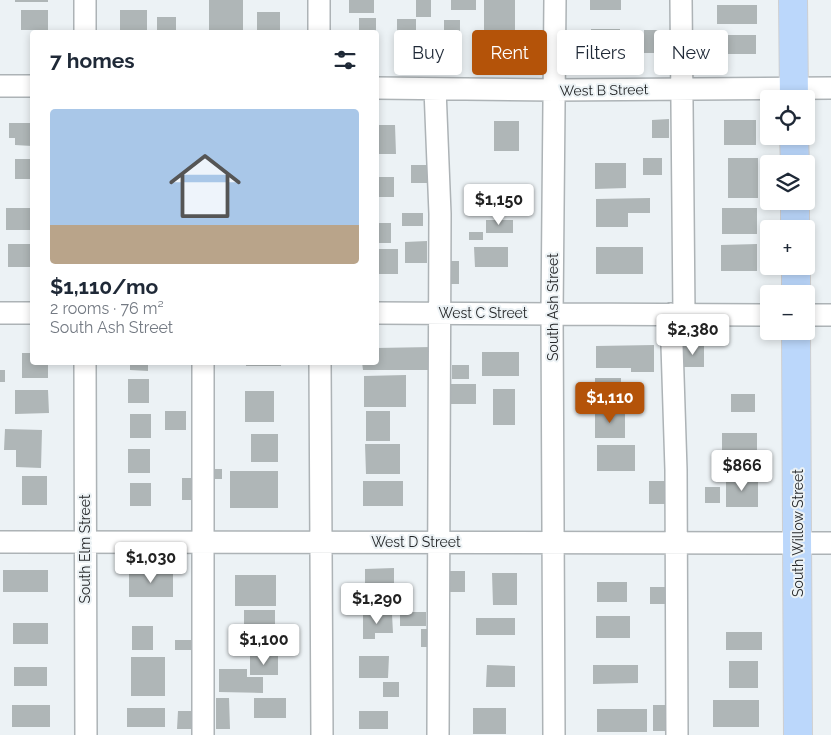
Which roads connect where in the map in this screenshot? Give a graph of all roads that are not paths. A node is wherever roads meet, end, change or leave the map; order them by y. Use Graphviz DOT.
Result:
graph roads {
  1 [pos="85,0"];
  2 [pos="319,0"];
  3 [pos="555,0"];
  4 [pos="681,0"];
  5 [pos="793,0"];
  6 [pos="85,30"];
  7 [pos="319,30"];
  8 [pos="0,86"];
  9 [pos="30,86"];
  10 [pos="379,88"];
  11 [pos="831,88"];
  12 [pos="435,89"];
  13 [pos="682,89"];
  14 [pos="554,90"];
  15 [pos="794,90"];
  16 [pos="815,90"];
  17 [pos="760,92"];
  18 [pos="0,313"];
  19 [pos="30,313"];
  20 [pos="379,313"];
  21 [pos="440,313"];
  22 [pos="552,314"];
  23 [pos="678,314"];
  24 [pos="760,315"];
  25 [pos="815,315"];
  26 [pos="831,315"];
  27 [pos="796,340"];
  28 [pos="85,365"];
  29 [pos="203,365"];
  30 [pos="320,365"];
  31 [pos="0,542"];
  32 [pos="85,542"];
  33 [pos="203,542"];
  34 [pos="321,542"];
  35 [pos="439,542"];
  36 [pos="553,542"];
  37 [pos="676,542"];
  38 [pos="798,543"];
  39 [pos="831,543"];
  40 [pos="86,735"];
  41 [pos="203,735"];
  42 [pos="322,735"];
  43 [pos="438,735"];
  44 [pos="554,735"];
  45 [pos="676,735"];
  46 [pos="798,735"];
  1 -- 6 [label="street"];
  2 -- 7 [label="street"];
  3 -- 14 [label="street, South Ash Street"];
  4 -- 13 [label="street"];
  5 -- 15 [label="main road"];
  8 -- 9 [label="street"];
  10 -- 12 [label="street, West B Street"];
  11 -- 16 [label="street, West B Street"];
  12 -- 14 [label="street, West B Street"];
  12 -- 21 [label="street"];
  13 -- 14 [label="street, West B Street"];
  13 -- 17 [label="street, West B Street"];
  13 -- 23 [label="street"];
  14 -- 22 [label="street, South Ash Street"];
  18 -- 19 [label="street"];
  20 -- 21 [label="street, West C Street"];
  21 -- 22 [label="street, West C Street"];
  21 -- 35 [label="street"];
  22 -- 23 [label="street, West C Street"];
  22 -- 36 [label="street, South Ash Street"];
  23 -- 24 [label="street, West C Street"];
  23 -- 37 [label="street"];
  25 -- 26 [label="street"];
  27 -- 38 [label="main road, South Willow Street"];
  28 -- 32 [label="street, South Elm Street"];
  29 -- 33 [label="street"];
  30 -- 34 [label="street"];
  31 -- 32 [label="street, West D Street"];
  32 -- 33 [label="street, West D Street"];
  32 -- 40 [label="street, South Elm Street"];
  33 -- 34 [label="street, West D Street"];
  33 -- 41 [label="street"];
  34 -- 35 [label="street, West D Street"];
  34 -- 42 [label="street"];
  35 -- 36 [label="street, West D Street"];
  35 -- 43 [label="street"];
  36 -- 37 [label="street, West D Street"];
  36 -- 44 [label="street, South Ash Street"];
  37 -- 38 [label="street, West D Street"];
  37 -- 45 [label="street"];
  38 -- 39 [label="street, West D Street"];
  38 -- 46 [label="main road, South Willow Street"];
}
